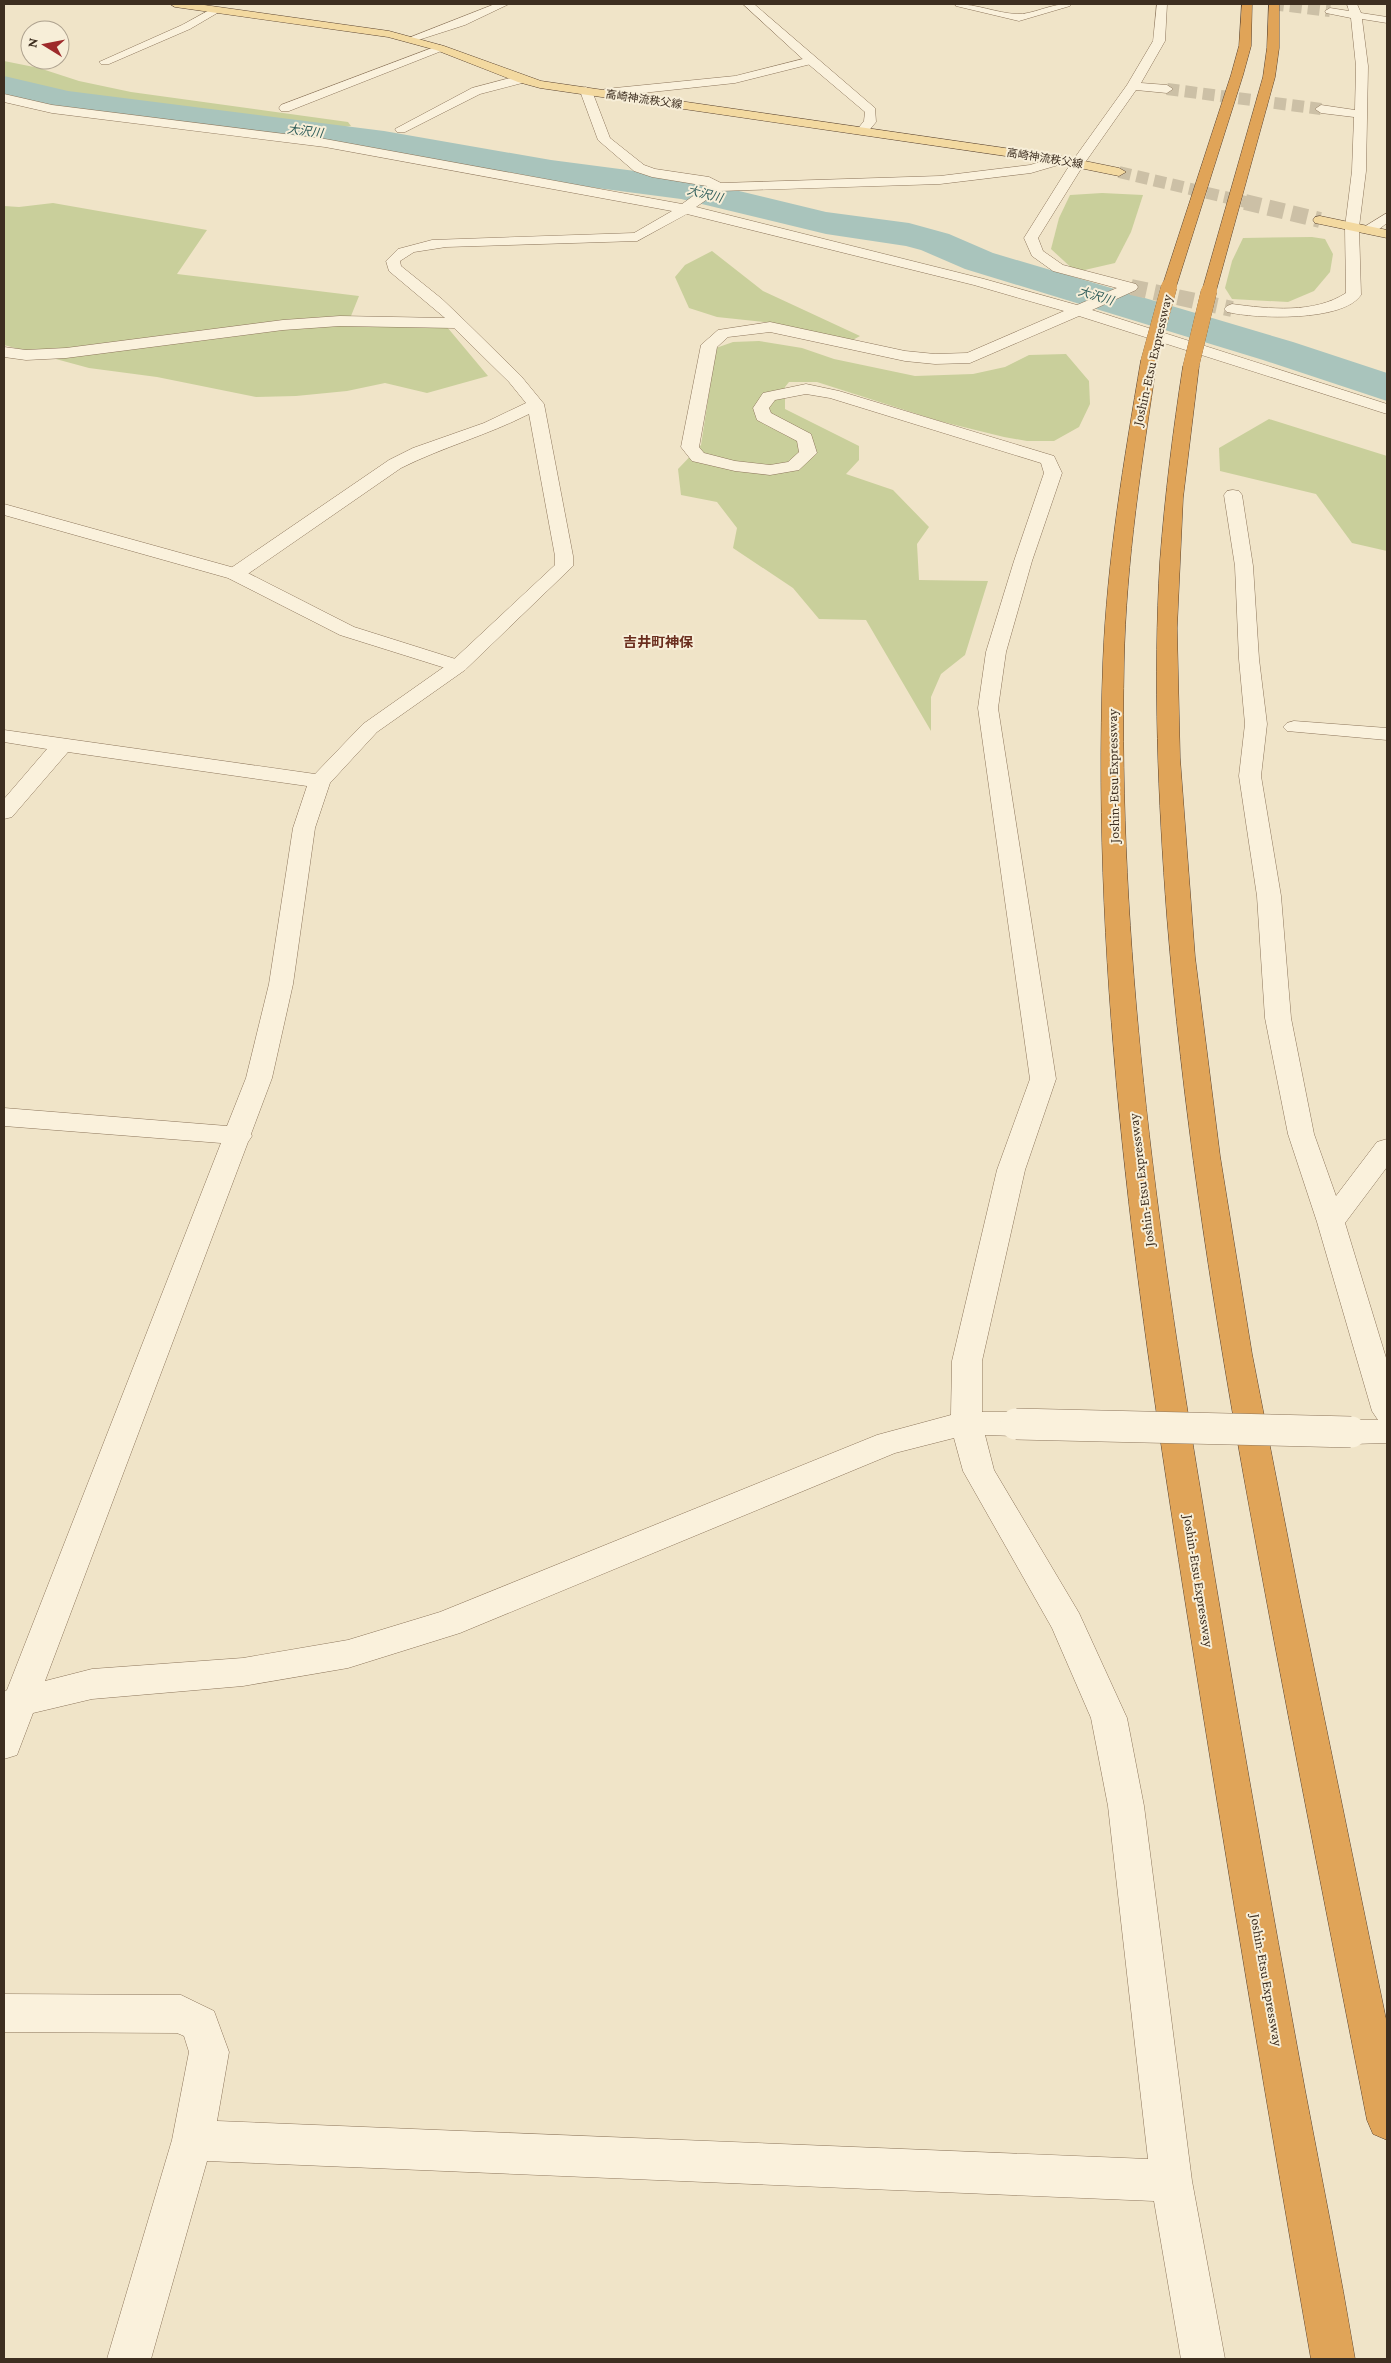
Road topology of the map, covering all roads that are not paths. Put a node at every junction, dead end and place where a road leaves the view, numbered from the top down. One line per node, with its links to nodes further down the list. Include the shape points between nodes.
1 (175, 4): 9 (main road, 高崎神流秩父線)
2 (504, 4): 13 (street)
3 (748, 4): 15 (street)
4 (960, 4): 5 (street, via 1019,18)
5 (1066, 4)
6 (1162, 4): 18 (street, via 1159,42)
7 (1247, 4): 70 (highway, Joshin-Etsu Expressway, bridge, via 1245,46 1238,75 1169,287 1149,360 1121,538 1111,719 1118,946 1152,1270 1185,1493)
8 (1274, 4): 65 (highway, bridge, via 1273,48 1268,77 1191,366 1175,473 1166,645 1166,725 1182,952 1196,1085 1222,1270 1308,1735)
9 (208, 7): 13 (main road, 高崎神流秩父線); 16 (street, via 186,26)
10 (1354, 9): 11 (street); 12 (street); 25 (street, via 1362,66)
11 (1330, 11)
12 (1387, 20)
13 (412, 39): 14 (main road, 高崎神流秩父線)
14 (440, 48): 17 (main road, 高崎神流秩父線); 23 (street)
15 (811, 61): 21 (street, via 788,69 739,78); 27 (street, via 871,111 870,122)
16 (106, 62)
17 (522, 79): 20 (main road, 高崎神流秩父線); 26 (street, via 476,91)
18 (1133, 86): 19 (street); 28 (street)
19 (1166, 89)
20 (586, 91): 21 (main road, 高崎神流秩父線); 30 (street, via 604,140 639,168 652,173 709,181)
21 (605, 93): 27 (main road, 高崎神流秩父線)
22 (4, 98): 31 (street, via 52,109 325,143)
23 (285, 108)
24 (1321, 109): 25 (street)
25 (1359, 114): 34 (street, via 1359,172)
26 (401, 130)
27 (862, 131): 28 (main road, 高崎神流秩父線)
28 (1069, 162): 29 (main road, 高崎神流秩父線); 30 (street, via 940,180); 38 (street, via 1032,238 1037,253 1058,268 1131,287)
29 (1119, 172)
30 (718, 186): 31 (street)
31 (684, 209): 38 (street, via 979,282); 39 (street, via 637,237 446,243 415,247 396,256 392,261 394,268)
32 (1387, 217): 35 (street)
33 (1320, 220): 34 (main road)
34 (1352, 227): 35 (main road); 37 (street, via 1354,295 1347,301 1298,311)
35 (1369, 230): 36 (main road)
36 (1387, 234)
37 (1232, 309)
38 (1077, 310): 42 (street); 60 (street, via 970,358 905,356 770,327 723,333 709,345 690,447 698,457 735,466 770,470 793,466 808,453 805,438 762,416 761,408 769,396 806,390 833,394 1048,460 1053,473 996,652 988,708 1043,1080 1011,1170 967,1361)
39 (459, 323): 40 (street, via 340,321 283,325 66,353 26,355); 41 (street)
40 (4, 352)
41 (536, 404): 47 (street, via 395,464); 48 (street, via 564,566)
42 (1387, 408)
43 (1233, 495): 58 (street, via 1244,566 1256,724 1250,776 1269,896 1278,1018 1301,1134)
44 (4, 509): 45 (street)
45 (26, 515): 46 (street); 47 (street)
46 (4, 528)
47 (235, 574): 48 (street, via 347,631)
48 (458, 666): 53 (street, via 370,728)
49 (1294, 727): 50 (street)
50 (1387, 734)
51 (4, 736): 52 (street)
52 (62, 744): 53 (street); 54 (street)
53 (320, 781): 56 (street, via 304,828 279,994 259,1078)
54 (4, 812)
55 (4, 1117): 56 (street)
56 (238, 1136): 62 (street)
57 (1387, 1148): 58 (street)
58 (1331, 1222): 59 (street)
59 (1387, 1411)
60 (966, 1424): 61 (street, bridge); 62 (street, via 888,1443 448,1623 348,1654 244,1672 92,1684); 67 (street, via 979,1471 1067,1623 1109,1718 1126,1806)
61 (1387, 1431)
62 (12, 1704): 63 (street)
63 (4, 1744)
64 (4, 2013): 66 (street, via 181,2014 200,2024 209,2052)
65 (1387, 2120)
66 (193, 2140): 67 (street); 68 (street)
67 (1171, 2182): 69 (street)
68 (129, 2359)
69 (1203, 2359)
70 (1333, 2359)

